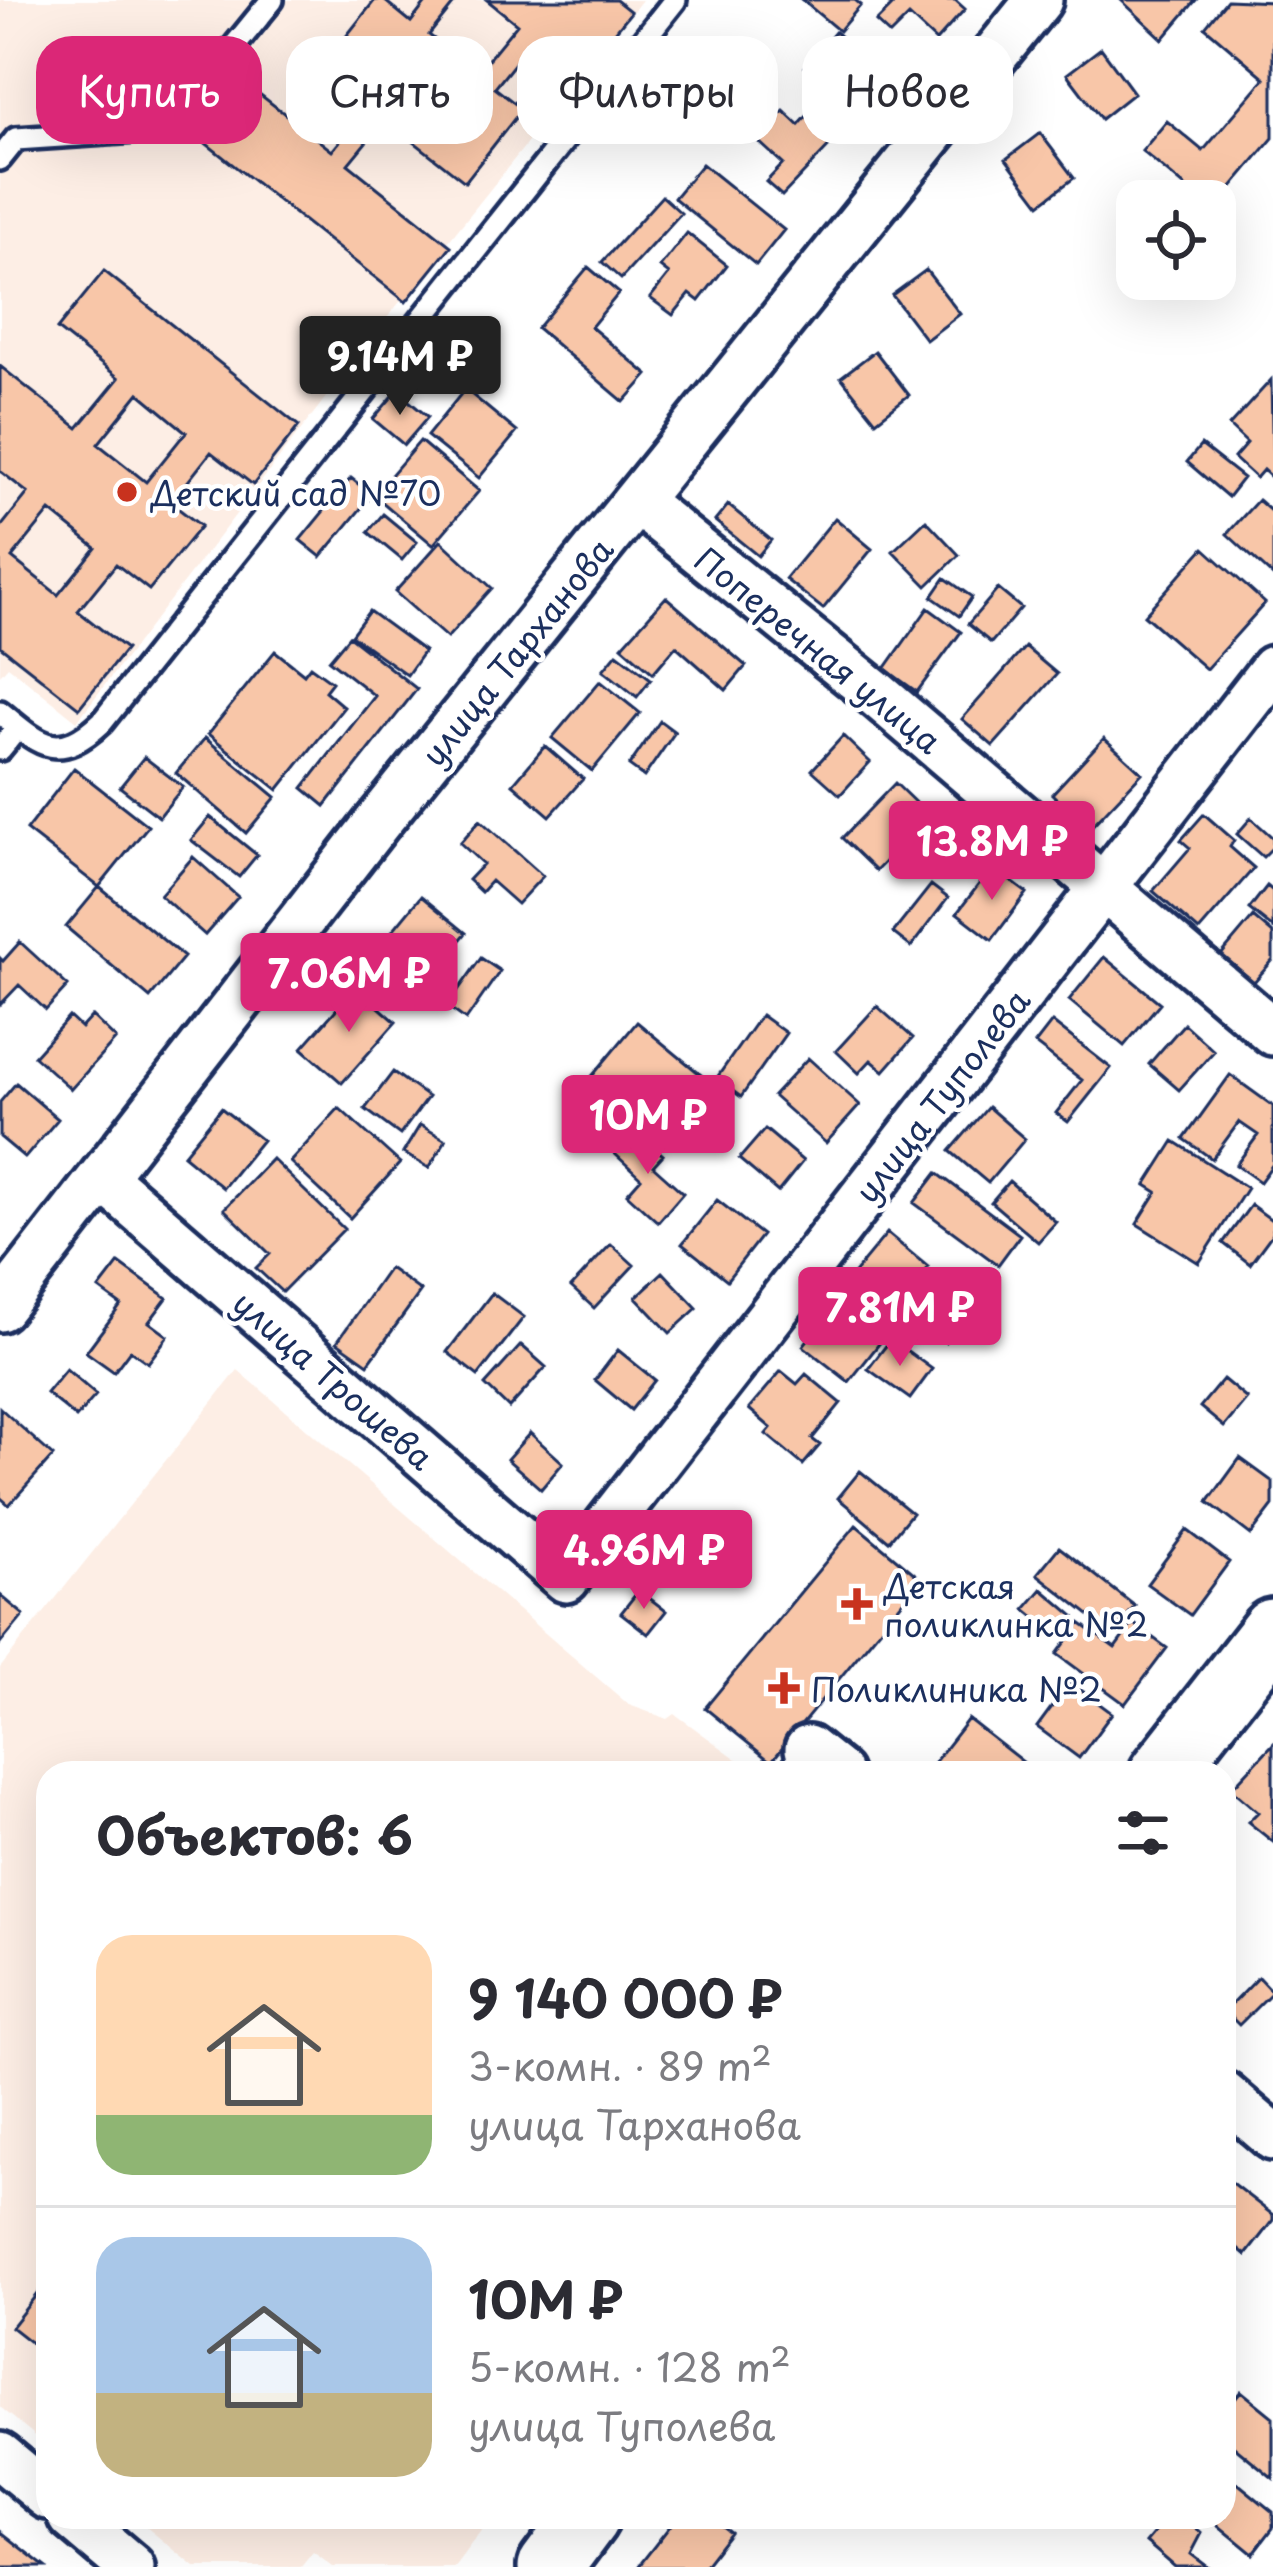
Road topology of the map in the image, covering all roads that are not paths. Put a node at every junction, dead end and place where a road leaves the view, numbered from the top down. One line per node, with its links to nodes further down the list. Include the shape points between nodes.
1 (272, 0): 4 (lane, via 167,129 16,139)
2 (675, 0): 7 (lane, via 102,722 64,748 43,746)
3 (1039, 0): 5 (street, улица Тарханова)
4 (0, 159)
5 (637, 501): 9 (street, Поперечная улица); 11 (street, улица Тарханова)
6 (1273, 669): 9 (street, улица Туполева)
7 (9, 719): 8 (lane)
8 (0, 749)
9 (1102, 888): 10 (street, Поперечная улица); 13 (street, улица Туполева)
10 (1273, 1032)
11 (103, 1178): 12 (street, улица Тарханова); 13 (street, улица Трошева)
12 (0, 1308)
13 (566, 1579)
14 (1273, 1631): 15 (street)
15 (1171, 1761)
16 (1236, 2105): 17 (street)
17 (1273, 2137)
18 (0, 2456): 19 (street)
19 (36, 2487)
20 (86, 2529): 22 (street)
21 (578, 2529): 23 (street)
22 (131, 2567)
23 (550, 2567)

